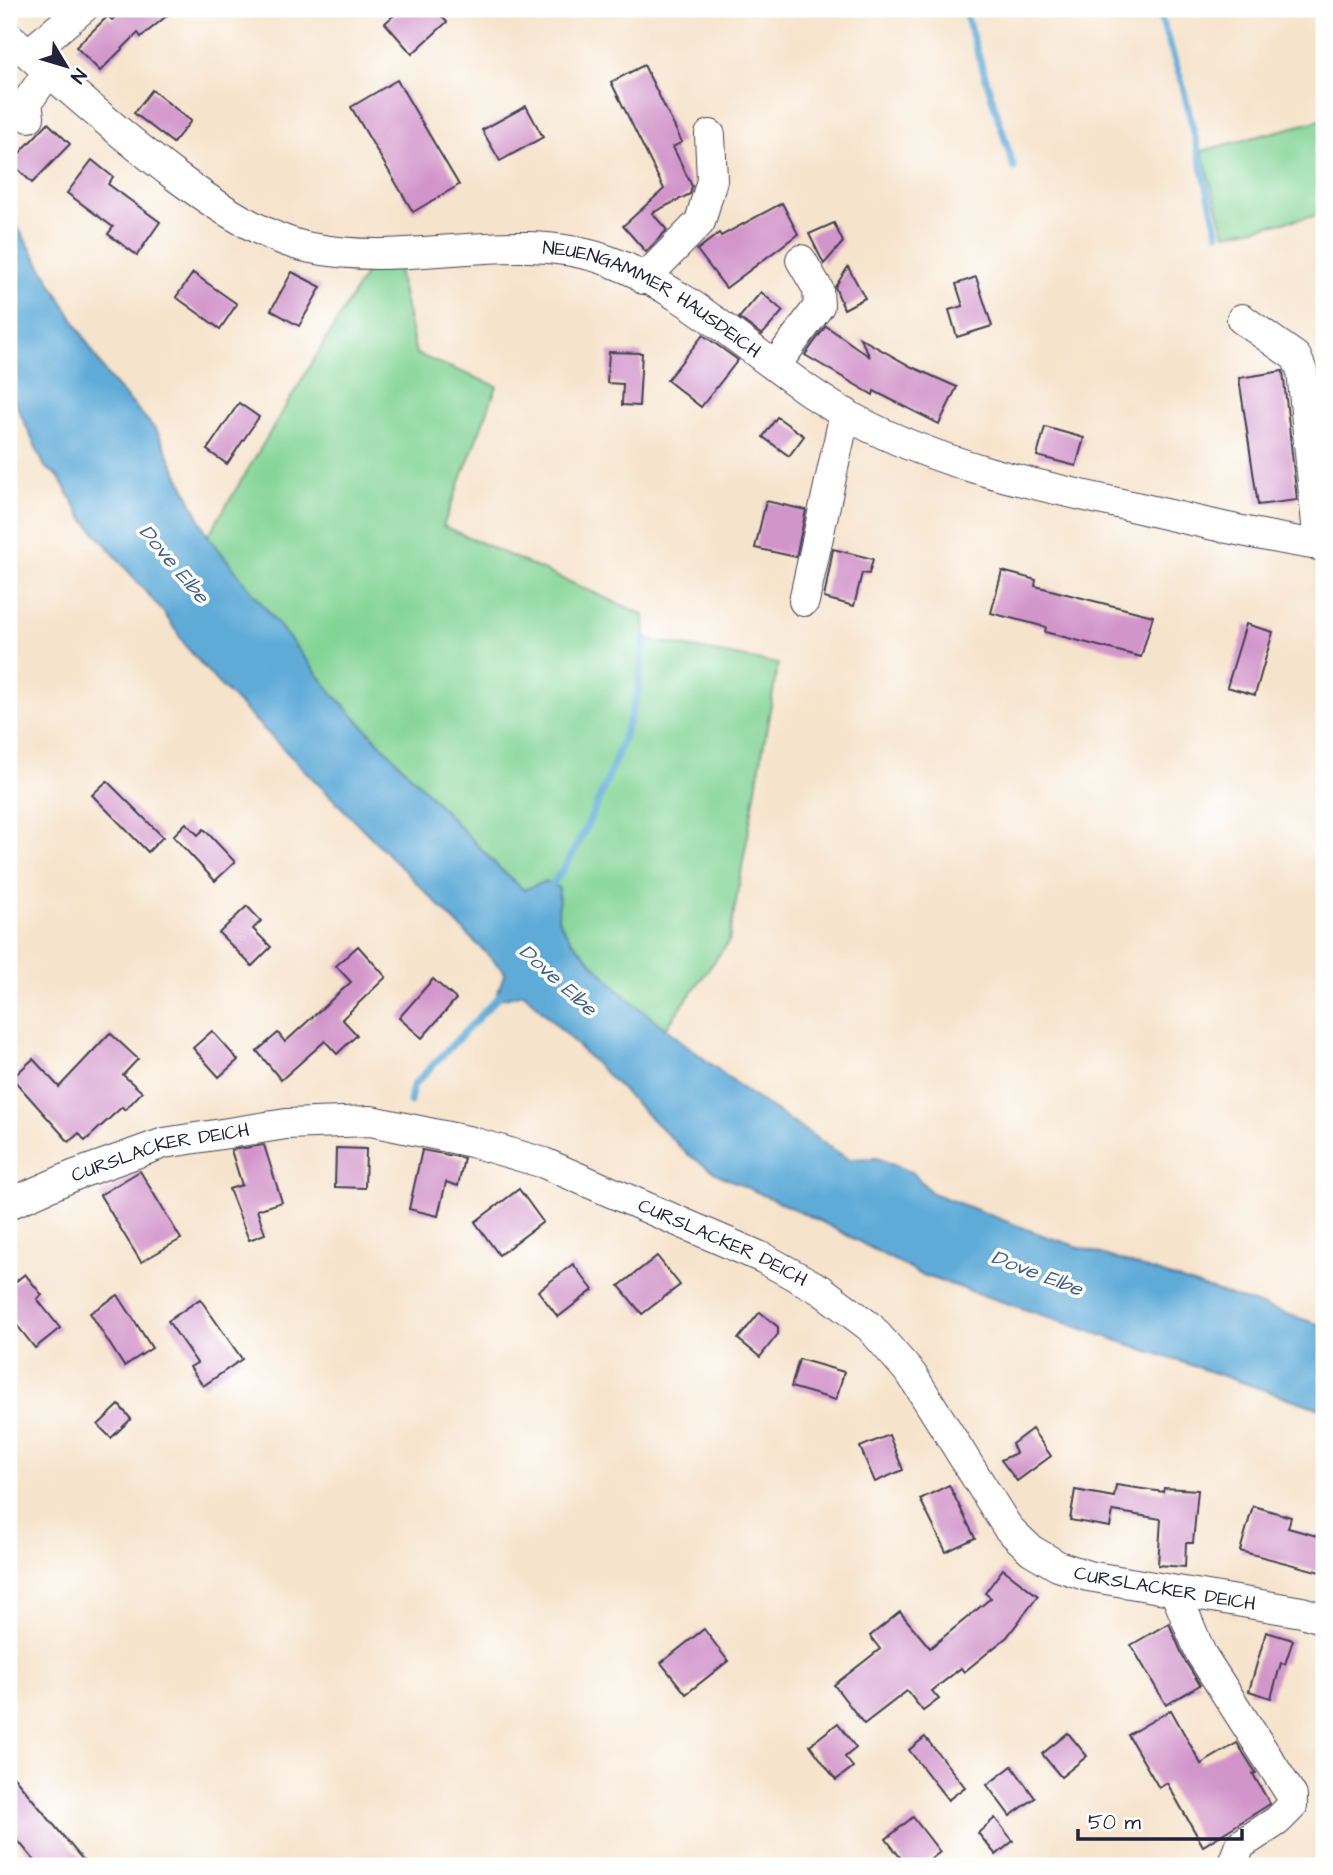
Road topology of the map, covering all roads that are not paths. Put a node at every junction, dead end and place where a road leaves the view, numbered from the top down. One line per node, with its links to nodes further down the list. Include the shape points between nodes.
1 (82, 9): 2 (street)
2 (29, 54): 3 (street); 6 (street, NEUENGAMMER HAUSDEICH, via 202,194 259,229 309,248 374,254 550,248 608,261)
3 (29, 117)
4 (710, 135): 6 (street, via 712,180 700,222)
5 (801, 260): 8 (street, via 818,289 819,306)
6 (644, 279): 8 (street, NEUENGAMMER HAUSDEICH)
7 (1242, 319): 10 (street, via 1296,357 1302,371)
8 (775, 366): 9 (street, NEUENGAMMER HAUSDEICH)
9 (845, 413): 10 (street, NEUENGAMMER HAUSDEICH, via 930,454 1060,491); 11 (street)
10 (1322, 546)
11 (804, 601)
12 (9, 1204): 13 (street, CURSLACKER DEICH, via 164,1143 286,1124 371,1121 544,1163 763,1258 821,1290 870,1328 912,1375 992,1506 1031,1550 1088,1576)
13 (1175, 1591): 14 (street, CURSLACKER DEICH); 15 (street, via 1201,1654 1292,1796 1292,1806 1277,1821 1240,1845)
14 (1324, 1619)
15 (1233, 1866)

